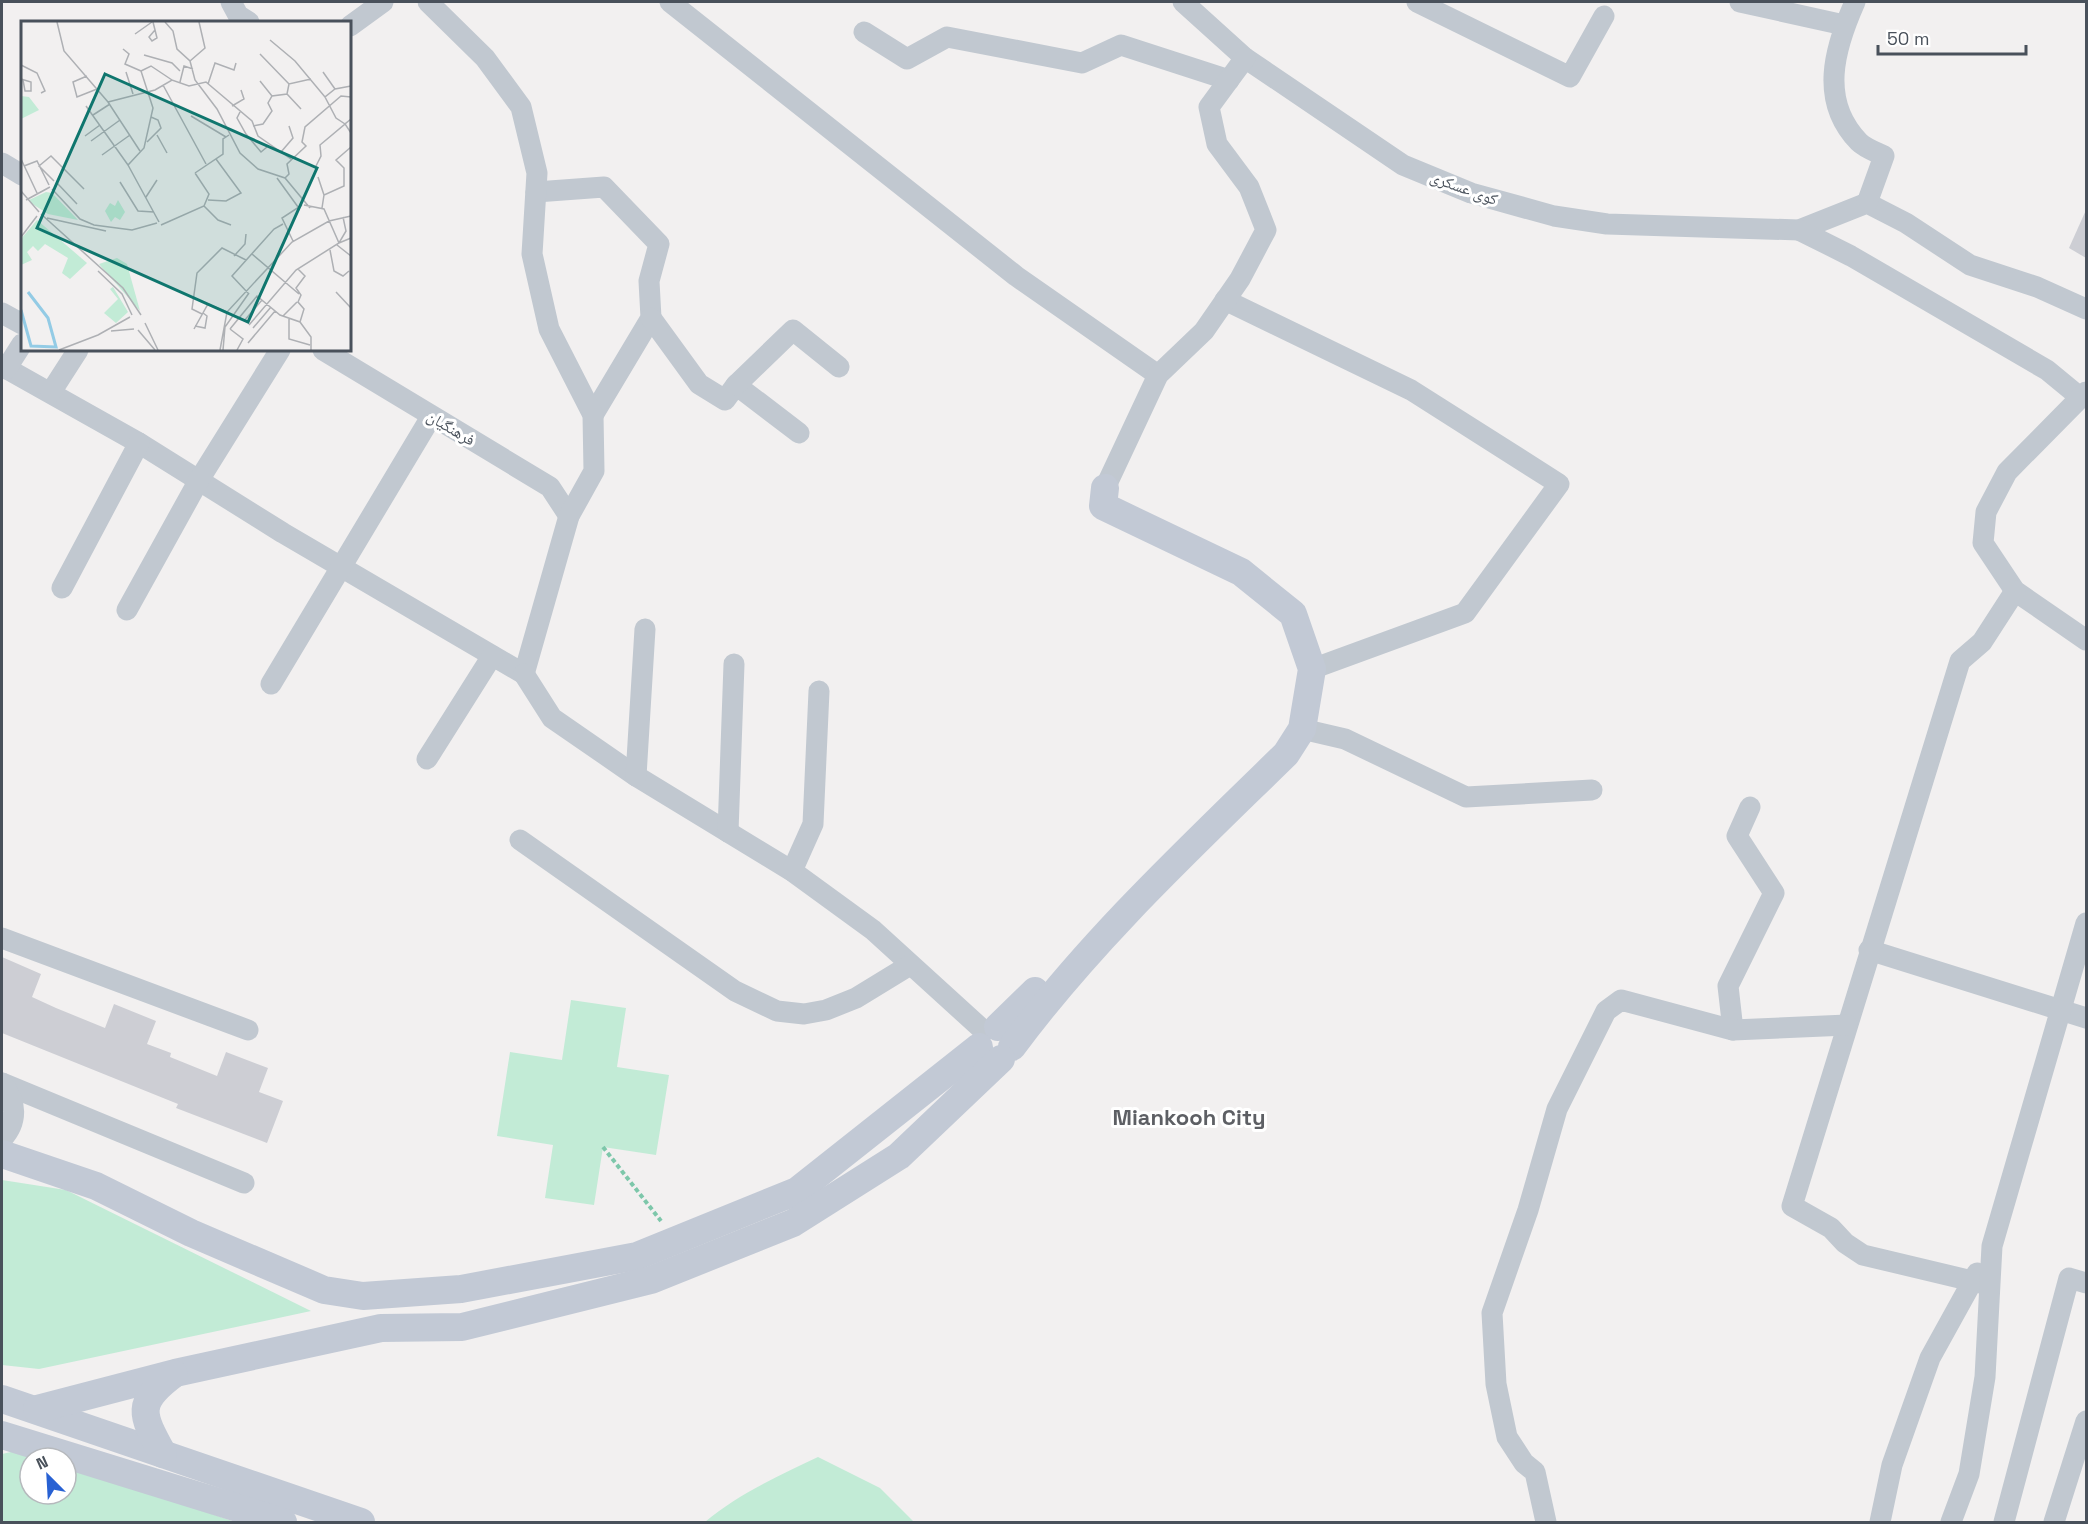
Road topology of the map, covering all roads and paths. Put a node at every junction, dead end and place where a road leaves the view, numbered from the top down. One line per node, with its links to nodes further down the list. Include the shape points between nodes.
1 (231, 2): 10 (street, via 238,15)
2 (383, 2): 11 (street)
3 (428, 2): 18 (street, via 485,57 521,107 537,173)
4 (670, 2): 32 (street, via 1016,276)
5 (1183, 2): 14 (street, کوی عسکری)
6 (1417, 2): 9 (street, via 1570,77)
7 (1741, 2): 12 (street)
8 (1855, 2): 12 (street)
9 (1604, 16)
10 (247, 21)
11 (351, 25)
12 (1845, 25): 19 (street, via 1833,75 1837,113 1860,143 1884,156)
13 (864, 32): 15 (street, via 907,58 947,37 1082,63 1121,45)
14 (1245, 58): 15 (street); 20 (street, کوی عسکری, via 1403,165 1471,193 1554,216 1608,224)
15 (1229, 80): 21 (street, via 1209,107 1217,144 1249,187 1266,230)
16 (2, 163): 17 (street)
17 (21, 174)
18 (536, 192): 24 (street, via 604,187 659,244 649,281); 36 (street, via 532,254 549,329)
19 (1867, 203): 20 (street); 22 (street, via 1970,265 2037,287)
20 (1799, 230): 35 (street, via 1851,256)
21 (1226, 300): 32 (street, via 1204,331); 51 (street, via 1411,390 1560,484 1464,614)
22 (2086, 309)
23 (2, 313): 25 (street)
24 (651, 318): 33 (street, via 699,384 724,400); 36 (street)
25 (21, 323)
26 (21, 345): 31 (street)
27 (77, 351): 34 (street)
28 (279, 351): 40 (street)
29 (325, 351): 37 (street, فرهنگیان)
30 (838, 367): 33 (street, via 793,330)
31 (4, 368): 34 (street)
32 (1158, 375): 41 (street)
33 (736, 386): 38 (street)
34 (51, 392): 39 (street)
35 (2084, 395): 45 (street, via 2007,472 1986,512 1983,543)
36 (593, 415): 42 (street, via 594,471)
37 (431, 417): 42 (street, فرهنگیان, via 550,487); 43 (street)
38 (800, 433)
39 (140, 443): 40 (street); 44 (street)
40 (199, 480): 43 (street); 46 (street)
41 (1105, 488): 51 (main road, via 1102,506 1241,572 1293,614)
42 (569, 516): 52 (street)
43 (342, 568): 49 (street); 53 (street)
44 (62, 588)
45 (2015, 591): 48 (street); 65 (street, via 1982,642 1960,661)
46 (126, 610)
47 (645, 629): 57 (street)
48 (2086, 640)
49 (492, 656): 52 (street); 56 (street)
50 (734, 664): 60 (street)
51 (1312, 669): 55 (main road)
52 (524, 674): 57 (street, via 552,718)
53 (271, 684)
54 (819, 691): 62 (street, via 813,824)
55 (1302, 729): 58 (street, via 1345,739 1466,797); 72 (main road, via 1286,754 1151,887 1047,1002)
56 (428, 759)
57 (636, 776): 60 (street)
58 (1592, 790)
59 (1750, 807): 71 (street, via 1737,836 1774,892 1728,986)
60 (728, 832): 62 (street)
61 (520, 840): 66 (street, via 735,991 777,1011 804,1014 826,1010 856,998)
62 (792, 872): 66 (street, via 873,930)
63 (2086, 923): 67 (street)
64 (2, 938): 70 (street)
65 (1869, 950): 67 (street); 69 (street)
66 (910, 965): 72 (street)
67 (2061, 1010): 68 (street); 80 (street)
68 (2086, 1018)
69 (1847, 1025): 71 (street); 80 (street, via 1792,1206 1831,1228 1863,1255)
70 (248, 1030)
71 (1733, 1030): 89 (street, via 1621,1000 1606,1011 1557,1109 1528,1210 1492,1313 1496,1384 1507,1437 1535,1472)
72 (995, 1042): 78 (main road, via 797,1191); 81 (main road, via 899,1156 803,1217 651,1280 462,1327 381,1328)
73 (2, 1083): 74 (street, via 14,1109 10,1128); 77 (street)
74 (2, 1139)
75 (603, 1147): 78 (path)
76 (2, 1154): 78 (main road, via 96,1186 191,1233 324,1290 363,1296 461,1289 637,1256)
77 (244, 1182)
78 (676, 1240)
79 (2086, 1283): 92 (street, via 2069,1278)
80 (1980, 1284): 90 (street, via 1930,1358 1892,1465); 91 (street, via 1985,1377 1969,1474)
81 (174, 1373): 83 (main road); 86 (main road, via 146,1402 146,1423)
82 (2, 1399): 83 (main road)
83 (37, 1409): 86 (main road)
84 (2086, 1421): 93 (street)
85 (2, 1435): 87 (main road)
86 (163, 1454): 88 (main road)
87 (283, 1522)
88 (361, 1522)
89 (1546, 1522)
90 (1880, 1522)
91 (1951, 1522)
92 (2004, 1522)
93 (2054, 1522)

